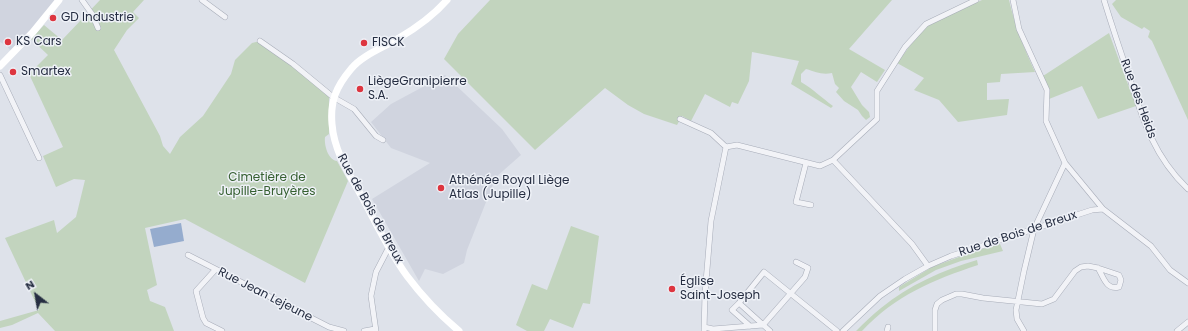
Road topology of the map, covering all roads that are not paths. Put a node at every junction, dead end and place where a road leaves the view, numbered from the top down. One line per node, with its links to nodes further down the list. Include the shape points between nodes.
1 (59, 0): 11 (street)
2 (82, 0): 9 (street)
3 (202, 0): 8 (street)
4 (446, 0): 13 (street, Rue de Bois de Breux, via 400,38 352,67)
5 (976, 0): 18 (street, via 926,24 919,30 877,91 877,119)
6 (1013, 0): 20 (street, via 1020,29 1047,90 1046,121)
7 (1104, 0): 21 (street, Rue des Heids, via 1145,126 1176,178)
8 (225, 17)
9 (98, 28)
10 (260, 42): 13 (street, via 293,64)
11 (0, 66)
12 (0, 75): 17 (street)
13 (333, 97): 15 (street, via 354,109 376,136); 25 (street, Rue de Bois de Breux, via 332,125 336,146)
14 (680, 119): 16 (street, via 711,133)
15 (383, 140)
16 (726, 147): 19 (street, via 737,145); 39 (street, via 711,221)
17 (39, 158)
18 (833, 160): 19 (street, via 820,166); 28 (street, via 912,244)
19 (806, 163): 22 (street, via 796,202)
20 (1064, 163): 23 (street); 24 (street)
21 (1188, 189)
22 (811, 205)
23 (1103, 209): 24 (street, Rue de Bois de Breux, via 1092,210); 31 (street, via 1151,246 1170,270)
24 (1034, 230): 28 (street, Rue de Bois de Breux, via 951,256); 33 (street)
25 (389, 247): 40 (street, via 376,272 371,296); 44 (street, Rue de Bois de Breux, via 407,276)
26 (188, 255): 30 (street, Rue Jean Lejeune)
27 (796, 262): 32 (street, via 808,268 805,278)
28 (928, 266): 49 (street, Rue de Bois de Breux, via 880,296)
29 (1098, 268): 29 (street, via 1119,275 1119,287 1108,286); 33 (street, via 1088,266 1075,271 1054,299 1042,304)
30 (215, 270): 41 (street, via 196,291 206,323); 42 (street, Rue Jean Lejeune, via 329,327)
31 (1188, 282)
32 (790, 294): 34 (street, via 764,272); 36 (street); 48 (street)
33 (1019, 302): 50 (street, via 962,294 948,297 937,304); 51 (street, via 1016,310 1017,319)
34 (739, 303): 36 (street); 38 (street, via 732,310)
35 (1188, 322): 52 (street)
36 (763, 325): 38 (street); 47 (street)
37 (741, 326): 38 (street); 39 (street); 46 (street)
38 (750, 326)
39 (704, 329): 45 (street)
40 (376, 330): 43 (street)
41 (222, 331)
42 (344, 331)
43 (364, 331)
44 (459, 331)
45 (698, 331)
46 (746, 331)
47 (770, 331)
48 (837, 331)
49 (843, 331)
50 (935, 331)
51 (1024, 331)
52 (1177, 331)

